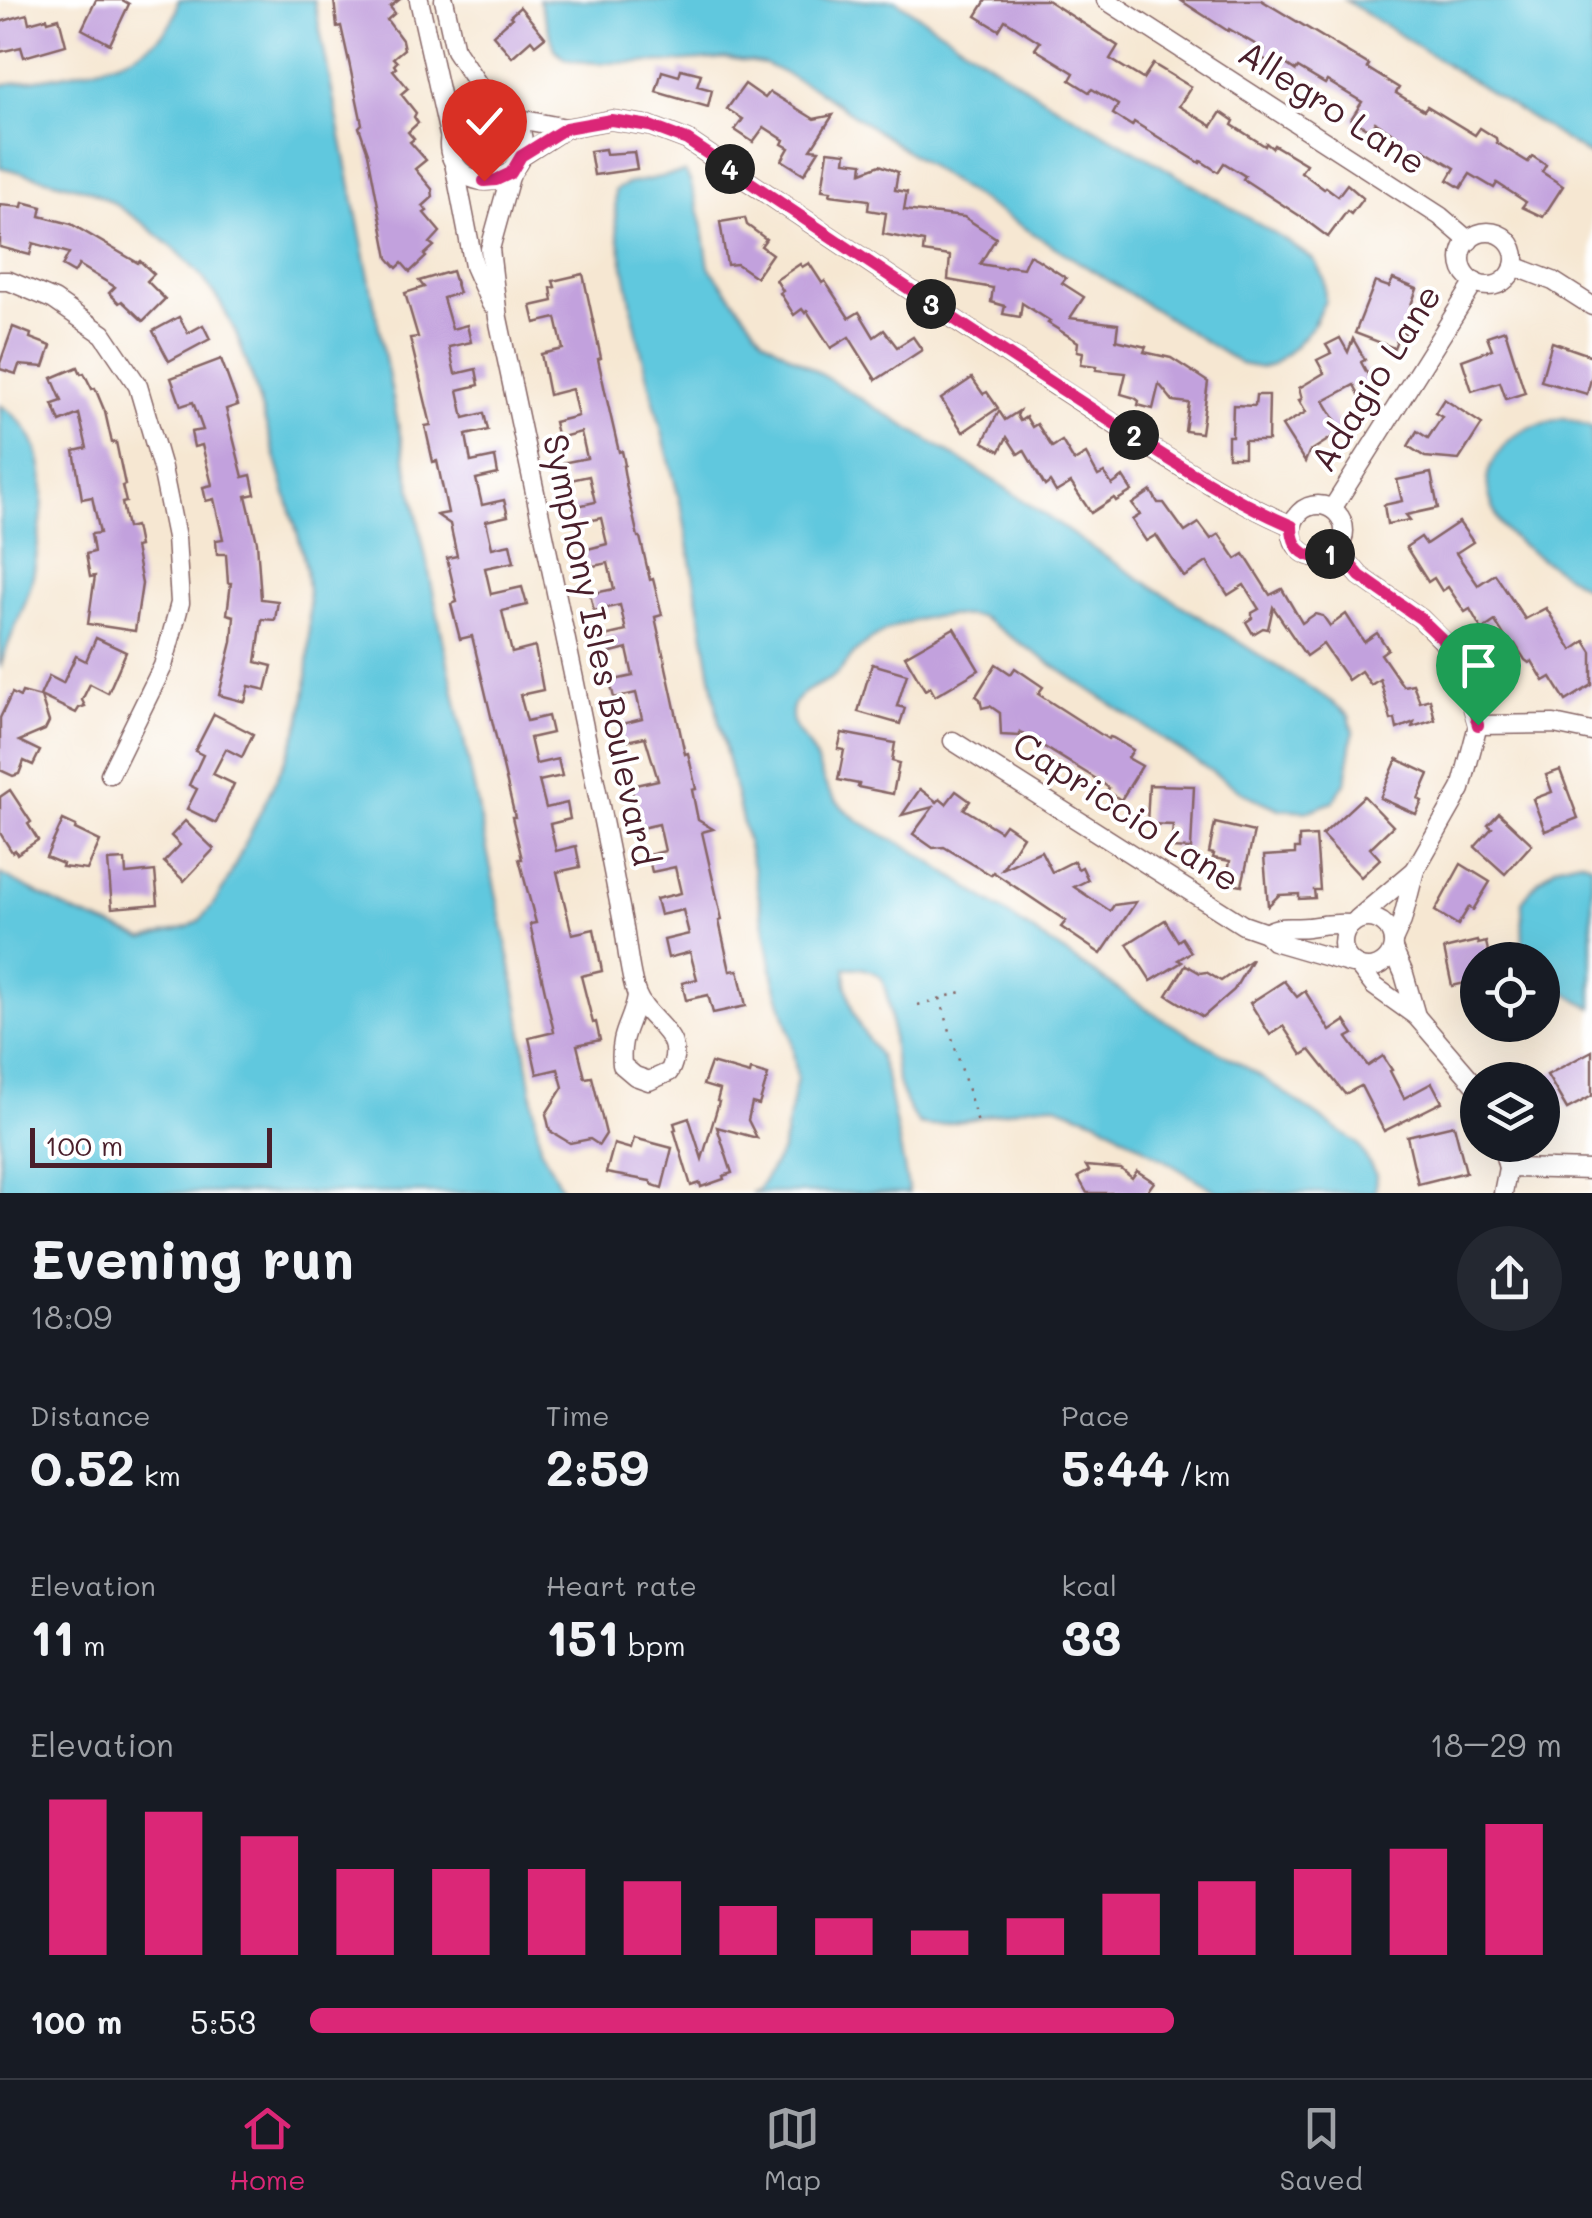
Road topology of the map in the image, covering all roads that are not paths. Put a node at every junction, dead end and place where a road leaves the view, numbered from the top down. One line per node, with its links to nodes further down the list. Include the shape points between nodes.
1 (419, 0): 7 (street, Symphony Isles Boulevard)
2 (444, 0): 4 (street, via 455,50)
3 (1106, 0): 10 (street, Allegro Lane)
4 (493, 107): 5 (street); 7 (street, via 470,110)
5 (514, 118): 6 (street); 9 (street, Symphony Isles Boulevard, via 523,136)
6 (566, 128): 9 (street); 17 (street, via 611,120 687,140 1116,425 1254,510)
7 (450, 138): 8 (street, Symphony Isles Boulevard)
8 (454, 163): 9 (street, via 484,181); 15 (street, Symphony Isles Boulevard, via 474,266)
9 (516, 165): 15 (street, Symphony Isles Boulevard, via 490,249)
10 (1469, 241): 11 (street, via 1487,232 1502,236); 13 (street, via 1463,267)
11 (1514, 266): 13 (street, via 1496,286); 14 (street)
12 (0, 281): 22 (street, via 54,300 102,334 138,386 162,468 180,603 163,666)
13 (1475, 282): 16 (street, Adagio Lane)
14 (1592, 306)
15 (498, 318): 28 (street, Symphony Isles Boulevard)
16 (1332, 508): 17 (street, via 1306,508); 18 (street, via 1344,533)
17 (1292, 526): 18 (street, via 1304,553 1322,557)
18 (1337, 549): 19 (street, via 1360,576 1443,640 1465,680)
19 (1478, 725): 20 (street, via 1554,724); 23 (street, via 1461,790)
20 (1592, 732)
21 (953, 741): 25 (street, Capriccio Lane, via 1243,925)
22 (110, 774)
23 (1414, 870): 24 (street); 26 (street)
24 (1353, 922): 25 (street, Capriccio Lane, via 1276,926); 26 (street, via 1380,920); 27 (street, via 1342,942)
25 (1266, 933): 27 (street, Capriccio Lane, via 1272,941)
26 (1393, 945): 27 (street, via 1376,968); 29 (street)
27 (1356, 966): 29 (street)
28 (637, 996)
29 (1416, 1016): 30 (street)
30 (1460, 1067)
31 (1506, 1162): 32 (street)
32 (1508, 1168): 33 (street); 34 (street)
33 (1592, 1170)
34 (1503, 1193)

